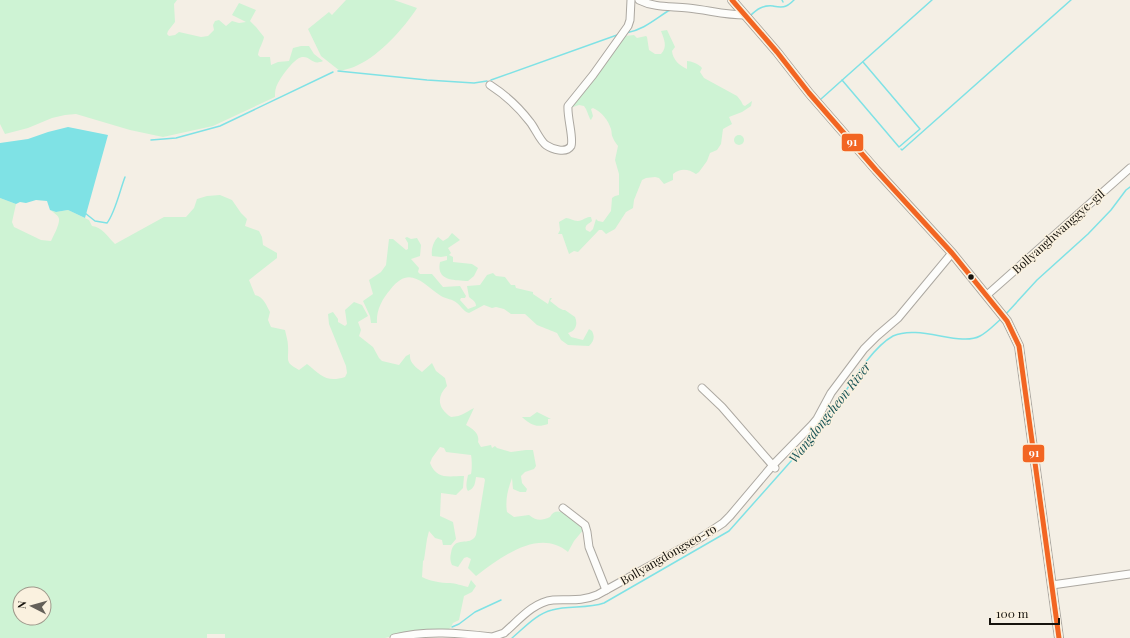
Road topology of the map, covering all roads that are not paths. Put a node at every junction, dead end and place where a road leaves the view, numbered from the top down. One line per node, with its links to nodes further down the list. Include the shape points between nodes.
1 (631, 0): 5 (street, via 628,26 568,106 572,140 567,150 562,151 546,145 516,106)
2 (639, 0): 4 (street, via 649,5)
3 (732, 0): 4 (main road)
4 (745, 15): 7 (main road, via 809,93)
5 (490, 85)
6 (1130, 168): 8 (street, Bollyanghwanggye-gil)
7 (952, 253): 8 (main road); 10 (street, Bollyangdongseo-ro, via 898,318 864,349 831,393 817,419)
8 (987, 295): 13 (main road, via 1003,315 1019,346)
9 (702, 388): 10 (street)
10 (774, 466): 14 (street, Bollyangdongseo-ro, via 722,523 702,537)
11 (563, 508): 14 (street, via 585,525 589,547)
12 (1130, 574): 13 (street)
13 (1052, 585): 16 (main road)
14 (606, 590): 15 (street, Bollyangdongseo-ro, via 581,600 553,600 538,604 504,633 492,638 442,633)
15 (394, 638)
16 (1059, 638)

